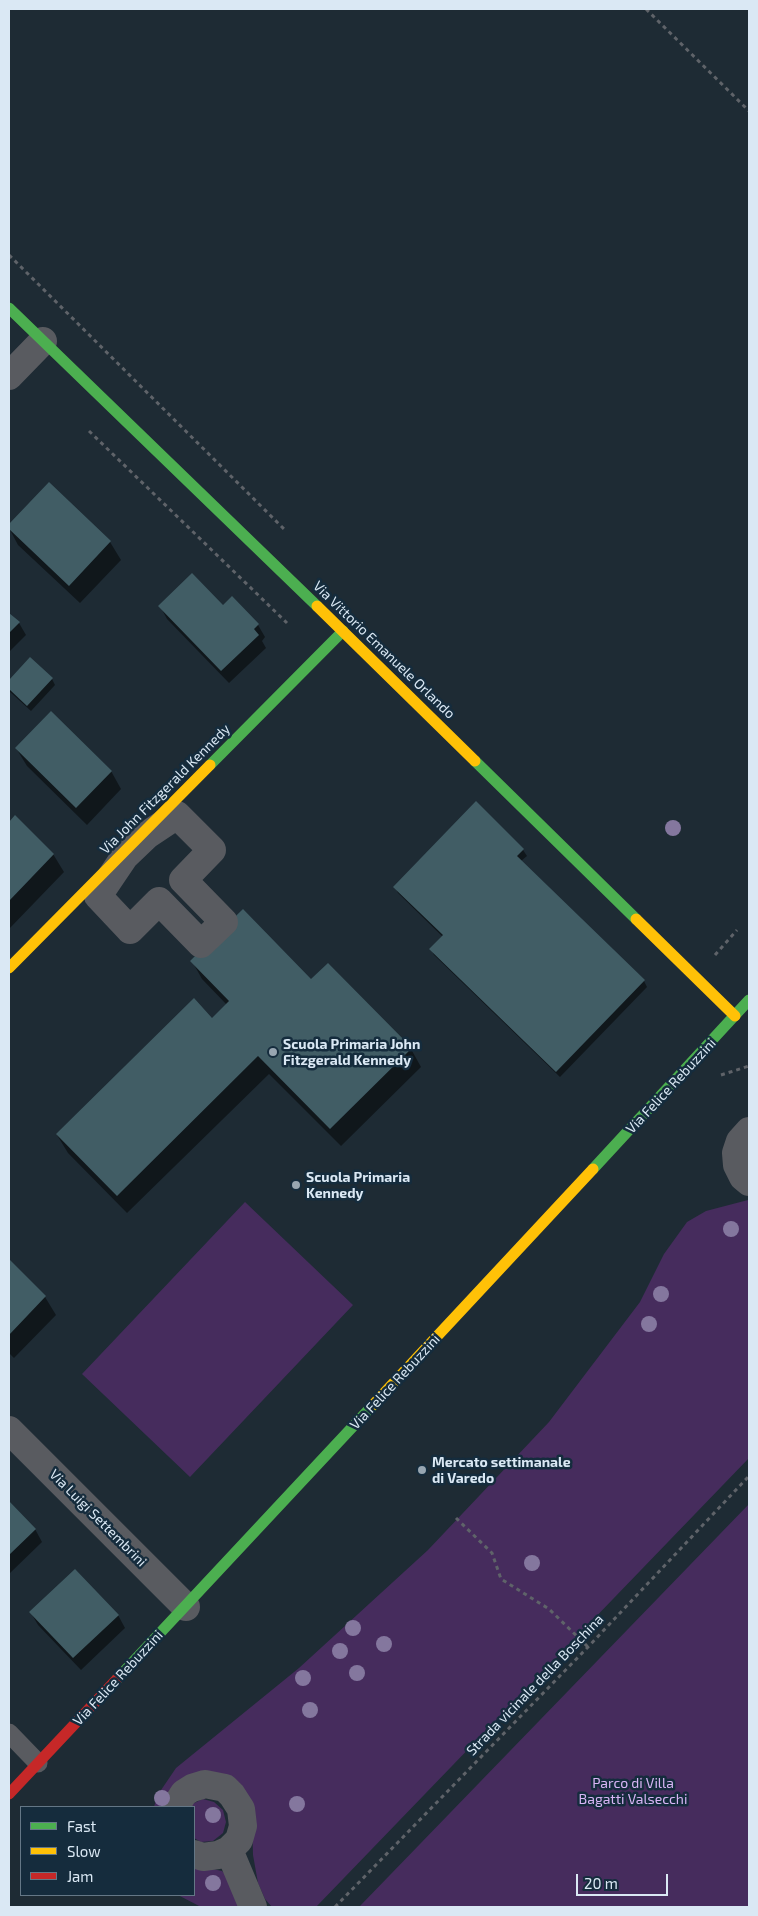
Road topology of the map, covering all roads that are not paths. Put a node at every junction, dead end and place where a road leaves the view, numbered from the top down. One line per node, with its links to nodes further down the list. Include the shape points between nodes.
1 (9, 308): 2 (street, Via Vittorio Emanuele Orlando)
2 (43, 342): 3 (street); 4 (street, Via Vittorio Emanuele Orlando)
3 (9, 376)
4 (343, 631): 6 (street, Via John Fitzgerald Kennedy); 8 (street, Via Vittorio Emanuele Orlando)
5 (224, 922): 5 (street, via 183,880 212,850 177,815 147,835 125,856 98,896 130,930 159,901 201,944)
6 (9, 968)
7 (749, 1000): 8 (street, Via Felice Rebuzzini)
8 (735, 1016): 12 (street, Via Felice Rebuzzini)
9 (749, 1131): 10 (street, via 740,1141 736,1153)
10 (742, 1180)
11 (9, 1430): 12 (street, Via Luigi Settembrini)
12 (186, 1607): 14 (street, Via Felice Rebuzzini)
13 (9, 1733): 14 (lane)
14 (38, 1763): 15 (street, Via Felice Rebuzzini)
15 (9, 1794)
16 (175, 1806): 17 (street, via 192,1788 204,1784 225,1788 241,1809 243,1826 239,1840)
17 (229, 1850): 18 (street, via 203,1857); 19 (street)
18 (195, 1854)
19 (253, 1907)

